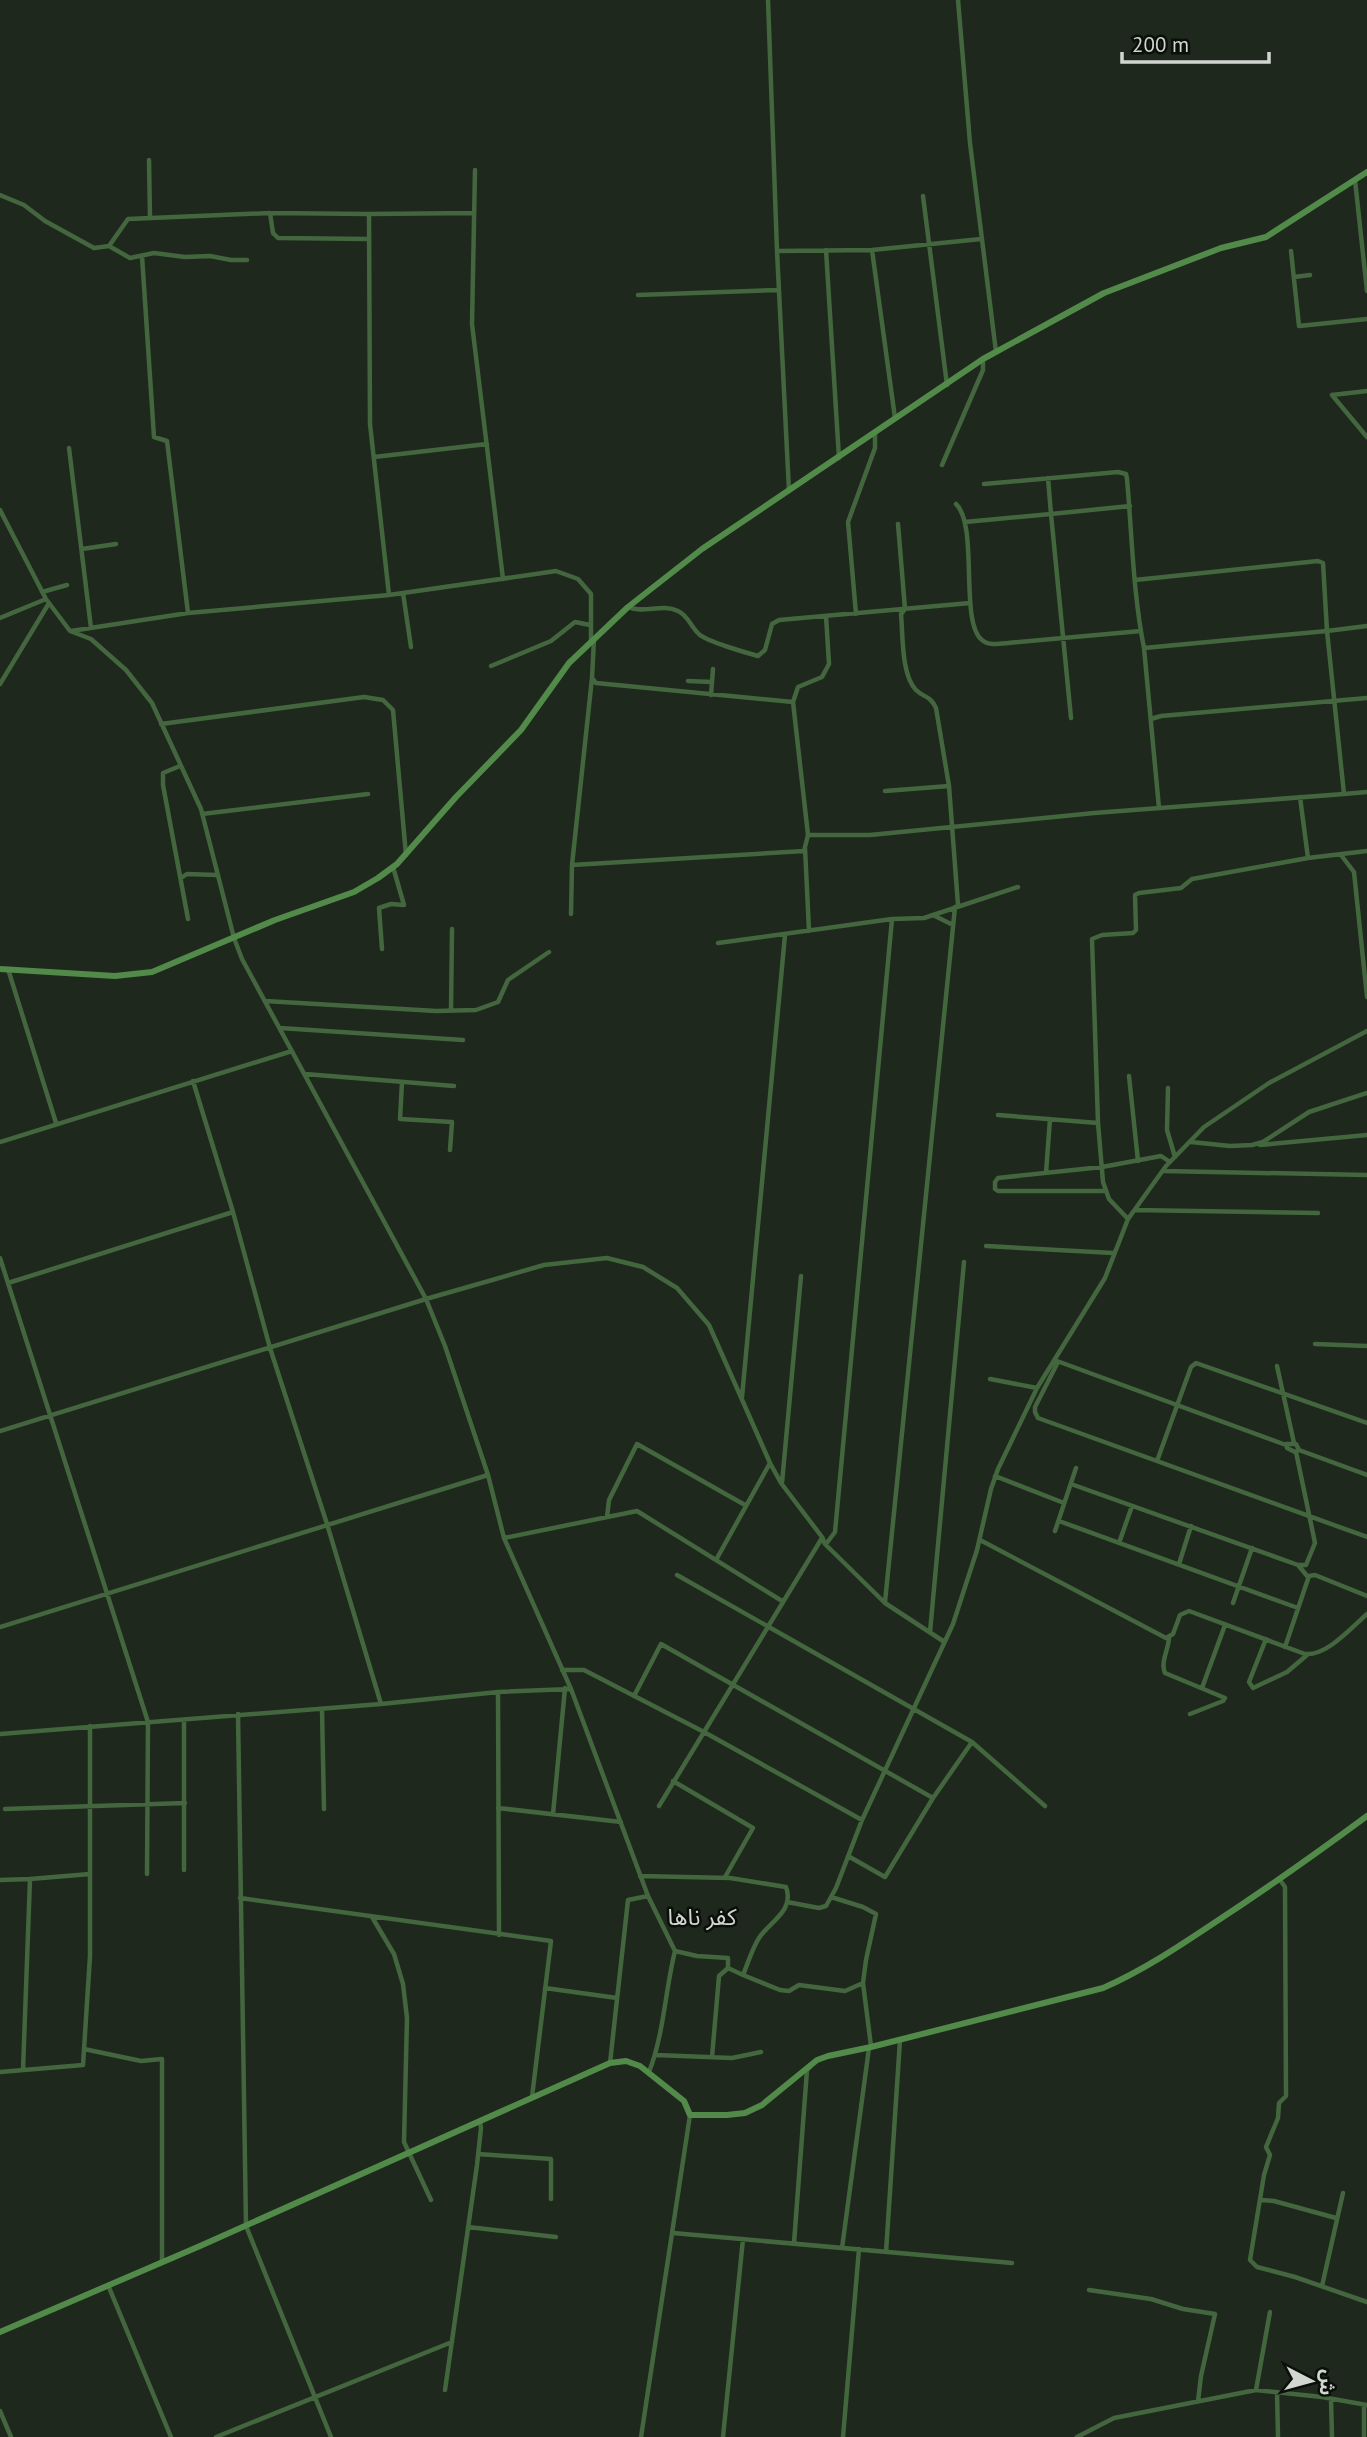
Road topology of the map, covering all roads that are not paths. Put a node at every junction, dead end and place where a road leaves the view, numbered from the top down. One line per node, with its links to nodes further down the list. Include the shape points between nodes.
1 (768, 0): 19 (street)
2 (958, 0): 14 (street)
3 (149, 160): 12 (street)
4 (475, 170): 10 (street)
5 (1367, 172): 6 (street)
6 (1355, 180): 26 (street); 29 (street, via 1266,237 1221,248 1104,293)
7 (0, 195): 16 (street, via 94,248)
8 (923, 196): 15 (street)
9 (270, 213): 11 (street); 12 (street); 13 (street, via 278,238)
10 (474, 213): 11 (street); 36 (street, via 472,324)
11 (369, 214): 13 (street)
12 (150, 218): 16 (street, via 128,219)
13 (369, 239): 38 (street)
14 (981, 239): 15 (street); 29 (street)
15 (930, 244): 18 (street); 31 (street)
16 (109, 246): 21 (street, via 130,258)
17 (826, 250): 18 (street); 19 (street); 39 (street)
18 (872, 250): 33 (street)
19 (777, 251): 25 (street)
20 (1291, 251): 24 (street)
21 (142, 256): 22 (street); 62 (street, via 154,437 167,441)
22 (247, 260)
23 (1310, 275): 24 (street)
24 (1294, 277): 28 (street, via 1299,326)
25 (779, 290): 27 (street); 43 (street)
26 (1367, 292)
27 (638, 295)
28 (1367, 319)
29 (996, 352): 30 (street)
30 (983, 359): 31 (street); 40 (street, via 983,370)
31 (947, 385): 33 (street)
32 (1367, 391): 35 (street, via 1332,395)
33 (895, 418): 34 (street)
34 (875, 432): 39 (street); 63 (street, via 875,448 848,522)
35 (1367, 437)
36 (486, 444): 38 (street); 52 (street)
37 (69, 448): 51 (street)
38 (374, 457): 57 (street)
39 (839, 458): 43 (street)
40 (942, 465)
41 (1048, 478): 42 (street); 45 (street, via 1123,472); 47 (street)
42 (984, 484)
43 (789, 491): 60 (street, via 702,549)
44 (956, 504): 48 (street)
45 (1130, 506): 47 (street); 53 (street)
46 (0, 510): 55 (street)
47 (1051, 514): 48 (street); 73 (street)
48 (965, 522): 59 (street)
49 (898, 524): 61 (street)
50 (116, 544): 51 (street)
51 (82, 550): 68 (street)
52 (503, 579): 56 (street); 66 (street, via 556,571 578,579 591,594)
53 (1135, 580): 70 (street); 71 (street, via 1318,561 1323,563)
54 (67, 585): 55 (street)
55 (42, 592): 58 (street)
56 (403, 593): 57 (street); 74 (street)
57 (389, 595): 62 (street)
58 (47, 601): 65 (street); 69 (street); 81 (street)
59 (970, 603): 61 (street); 73 (street, via 977,635 988,643)
60 (628, 607): 64 (street, via 676,610 701,636 758,656 764,652 776,621); 72 (street)
61 (905, 609): 63 (street); 90 (street, via 901,614 905,666 915,689 936,708)
62 (188, 614): 68 (street)
63 (856, 614): 64 (street)
64 (826, 616): 85 (street, via 829,664 821,677 798,687)
65 (0, 618)
66 (590, 625): 72 (street); 76 (street, via 575,622 551,641)
67 (1367, 626): 71 (street)
68 (91, 628): 69 (street)
69 (70, 631): 88 (street, via 91,639 126,670 152,703)
70 (1141, 631): 73 (street); 75 (street)
71 (1327, 631): 75 (street); 84 (street)
72 (592, 640): 78 (street); 102 (street, via 569,663 521,730)
73 (1063, 640): 86 (street)
74 (411, 647)
75 (1144, 648): 87 (street)
76 (491, 666)
77 (713, 669): 80 (street)
78 (592, 678): 82 (street); 105 (street)
79 (688, 681): 80 (street)
80 (712, 682): 82 (street)
81 (0, 684)
82 (711, 695): 85 (street)
83 (1367, 698): 84 (street)
84 (1334, 701): 87 (street); 94 (street)
85 (793, 702): 99 (street)
86 (1071, 718)
87 (1151, 719): 96 (street)
88 (161, 724): 89 (street); 102 (street, via 364,697 383,700 393,709)
89 (180, 766): 97 (street); 108 (street, via 163,774 163,785)
90 (949, 786): 91 (street); 98 (street)
91 (885, 791)
92 (1367, 792): 94 (street)
93 (368, 794): 97 (street)
94 (1344, 794): 95 (street)
95 (1300, 797): 96 (street); 104 (street)
96 (1158, 808): 98 (street)
97 (202, 814): 107 (street)
98 (954, 825): 99 (street, via 870,835); 110 (street)
99 (808, 835): 100 (street)
100 (805, 848): 105 (street); 119 (street)
101 (1367, 851): 103 (street)
102 (406, 855): 106 (street)
103 (1341, 855): 104 (street); 112 (street, via 1354,872)
104 (1308, 858): 143 (street, via 1192,879 1181,888 1139,893 1135,895 1133,933 1093,939)
105 (572, 865): 113 (street)
106 (394, 867): 121 (street, via 354,892); 123 (street, via 404,905 379,908)
107 (217, 875): 108 (street, via 187,874); 121 (street)
108 (181, 879): 115 (street)
109 (1018, 887): 110 (street)
110 (957, 906): 114 (street); 117 (street)
111 (1367, 909): 112 (street)
112 (1358, 910): 126 (street)
113 (571, 914)
114 (932, 915): 116 (street); 117 (street)
115 (188, 919)
116 (892, 919): 119 (street); 206 (street, via 835,1532)
117 (953, 925): 217 (street)
118 (452, 929): 128 (street)
119 (809, 931): 120 (street)
120 (785, 935): 122 (street); 176 (street)
121 (234, 938): 125 (street, via 136,975); 127 (street)
122 (718, 943)
123 (382, 949)
124 (549, 952): 128 (street, via 508,980 499,1002 476,1010)
125 (4, 969): 142 (street)
126 (1367, 997)
127 (264, 1001): 128 (street); 129 (street)
128 (451, 1010)
129 (279, 1028): 131 (street); 132 (street)
130 (1367, 1031): 146 (street, via 1269,1083 1204,1127)
131 (463, 1040)
132 (292, 1051): 133 (street); 135 (street)
133 (304, 1074): 136 (street); 167 (street)
134 (1129, 1076): 150 (street)
135 (193, 1081): 142 (street); 158 (street)
136 (402, 1082): 137 (street); 148 (street, via 400,1119 452,1122)
137 (454, 1086)
138 (1168, 1088): 149 (street, via 1167,1130)
139 (1367, 1093): 147 (street, via 1309,1112)
140 (998, 1115): 141 (street)
141 (1049, 1119): 143 (street); 154 (street)
142 (56, 1123): 145 (street)
143 (1098, 1124): 152 (street)
144 (1367, 1135): 147 (street)
145 (0, 1142)
146 (1190, 1142): 147 (street); 149 (street)
147 (1252, 1145)
148 (450, 1150)
149 (1175, 1157): 151 (street)
150 (1138, 1161): 151 (street, via 1163,1156); 152 (street)
151 (1170, 1162): 153 (street)
152 (1102, 1167): 154 (street); 156 (street)
153 (1163, 1171): 155 (street); 157 (street)
154 (1046, 1173): 156 (street, via 996,1179 995,1190)
155 (1367, 1175)
156 (1106, 1191): 160 (street)
157 (1134, 1210): 159 (street); 160 (street)
158 (233, 1212): 166 (street); 170 (street)
159 (1318, 1213)
160 (1128, 1219): 162 (street)
161 (986, 1246): 162 (street)
162 (1113, 1253): 171 (street, via 1100,1286)
163 (0, 1258): 166 (street)
164 (964, 1262): 224 (street)
165 (801, 1276): 190 (street)
166 (8, 1283): 178 (street)
167 (426, 1299): 170 (street); 176 (street, via 544,1265 607,1258 643,1267 677,1288 709,1325); 187 (street)
168 (1315, 1344): 169 (street)
169 (1367, 1346)
170 (270, 1348): 178 (street); 198 (street)
171 (1055, 1361): 174 (street); 177 (street); 184 (street, via 1035,1407 1037,1416)
172 (1277, 1366): 175 (street)
173 (990, 1379): 174 (street)
174 (1037, 1388): 189 (street)
175 (1283, 1394): 177 (street, via 1196,1363); 179 (street); 181 (street)
176 (742, 1401): 185 (street)
177 (1177, 1406): 182 (street); 184 (street)
178 (50, 1415): 180 (street); 214 (street)
179 (1367, 1423)
180 (0, 1431)
181 (1294, 1443): 182 (street); 183 (street)
182 (1286, 1446): 183 (street)
183 (1298, 1451): 188 (street); 195 (street)
184 (1157, 1461): 195 (street)
185 (770, 1463): 190 (street); 193 (street)
186 (1076, 1468): 191 (street)
187 (488, 1475): 198 (street); 203 (street)
188 (1367, 1475)
189 (995, 1476): 192 (street); 204 (street)
190 (781, 1483): 201 (street)
191 (1071, 1484): 192 (street); 194 (street)
192 (1064, 1503): 197 (street)
193 (746, 1505): 196 (street, via 637,1444 609,1500); 208 (street)
194 (1132, 1506): 199 (street); 205 (street)
195 (1310, 1516): 202 (street); 210 (street, via 1315,1543 1306,1565)
196 (607, 1517): 203 (street); 208 (street, via 637,1511)
197 (1059, 1521): 200 (street); 205 (street)
198 (327, 1524): 214 (street); 236 (street)
199 (1191, 1527): 207 (street); 209 (street)
200 (1055, 1531)
201 (822, 1537): 206 (street); 216 (street)
202 (1367, 1537)
203 (505, 1538): 230 (street)
204 (980, 1540): 225 (street); 227 (street, via 953,1624)
205 (1119, 1543): 209 (street)
206 (825, 1544): 217 (street)
207 (1252, 1548): 210 (street); 213 (street)
208 (716, 1560): 216 (street)
209 (1179, 1564): 213 (street)
210 (1298, 1565): 212 (street)
211 (677, 1575): 222 (street)
212 (1308, 1577): 215 (street, via 1315,1574); 219 (street)
213 (1238, 1586): 218 (street); 219 (street)
214 (107, 1592): 223 (street); 242 (street)
215 (1367, 1596)
216 (782, 1601): 222 (street)
217 (885, 1603): 224 (street)
218 (1233, 1603)
219 (1298, 1608): 228 (street)
220 (1367, 1614): 229 (street, via 1331,1644)
221 (1225, 1625): 225 (street, via 1187,1611); 226 (street); 232 (street)
222 (767, 1626): 231 (street); 237 (street)
223 (0, 1627)
224 (930, 1632): 227 (street)
225 (1169, 1637): 232 (street, via 1163,1671)
226 (1266, 1639): 228 (street); 229 (street, via 1250,1681 1253,1688 1287,1672)
227 (943, 1641): 237 (street)
228 (1285, 1647): 229 (street)
229 (1307, 1655)
230 (562, 1670): 233 (street); 235 (street, via 584,1670)
231 (733, 1683): 235 (street, via 661,1644); 244 (street); 247 (street)
232 (1202, 1688): 240 (street, via 1225,1699)
233 (568, 1689): 234 (street); 258 (street); 261 (street)
234 (498, 1692): 236 (street); 255 (street)
235 (634, 1696): 244 (street)
236 (381, 1704): 238 (street)
237 (914, 1708): 246 (street); 247 (street)
238 (322, 1709): 239 (street); 257 (street)
239 (238, 1714): 241 (street); 273 (street)
240 (1190, 1714)
241 (184, 1720): 242 (street); 250 (street)
242 (148, 1722): 243 (street); 251 (street)
243 (90, 1726): 245 (street); 252 (street)
244 (704, 1732): 248 (street); 260 (street)
245 (0, 1734)
246 (972, 1742): 249 (street); 254 (street)
247 (885, 1769): 249 (street); 260 (street)
248 (673, 1781): 253 (street); 267 (street, via 753,1828)
249 (933, 1798): 262 (street, via 885,1877)
250 (185, 1803): 251 (street); 263 (street)
251 (147, 1805): 252 (street); 265 (street)
252 (90, 1806): 256 (street); 264 (street)
253 (659, 1806)
254 (1045, 1806)
255 (498, 1808): 258 (street); 276 (street)
256 (5, 1809)
257 (324, 1809)
258 (553, 1814): 261 (street)
259 (1367, 1816): 270 (street)
260 (862, 1821): 262 (street)
261 (621, 1822): 266 (street)
262 (848, 1856): 272 (street)
263 (184, 1870)
264 (90, 1874): 268 (street); 285 (street)
265 (147, 1874)
266 (640, 1876): 267 (street); 271 (street)
267 (725, 1877): 274 (street, via 786,1887)
268 (30, 1879): 269 (street); 291 (street)
269 (0, 1880)
270 (1280, 1880): 283 (street, via 1189,1940 1103,1988); 302 (street, via 1285,1887 1286,2096 1279,2103 1266,2147 1270,2155)
271 (648, 1896): 277 (street); 282 (street, via 628,1900)
272 (831, 1897): 274 (street, via 819,1908); 280 (street, via 876,1914)
273 (240, 1898): 275 (street); 304 (street)
274 (787, 1902): 279 (street, via 781,1916 759,1938)
275 (372, 1917): 276 (street); 297 (street, via 394,1954 403,1984 407,2018 404,2141)
276 (499, 1935): 281 (street, via 551,1941)
277 (675, 1951): 278 (street, via 728,1958); 287 (street)
278 (728, 1968): 279 (street); 288 (street, via 719,1976)
279 (743, 1975): 280 (street, via 789,1991 799,1985 845,1990)
280 (863, 1983): 284 (street)
281 (545, 1988): 282 (street); 294 (street)
282 (617, 1998): 290 (street)
283 (900, 2040): 284 (street); 312 (street)
284 (870, 2048): 289 (street); 310 (street)
285 (84, 2049): 291 (street, via 83,2065); 313 (street, via 141,2061 162,2059)
286 (761, 2052): 288 (street, via 741,2058)
287 (656, 2055): 288 (street); 293 (street)
288 (712, 2057)
289 (817, 2060): 295 (street, via 770,2100 745,2113); 309 (street, via 807,2070)
290 (610, 2063): 293 (street, via 626,2061); 294 (street)
291 (23, 2070): 292 (street)
292 (0, 2072)
293 (649, 2072): 295 (street, via 684,2101)
294 (532, 2099): 296 (street)
295 (690, 2115): 306 (street)
296 (480, 2122): 297 (street); 298 (street)
297 (409, 2152): 301 (street); 304 (street)
298 (478, 2154): 300 (street, via 551,2159); 305 (street)
299 (1343, 2193): 303 (street)
300 (551, 2199)
301 (431, 2200)
302 (1261, 2200): 303 (street); 316 (street, via 1250,2260 1257,2267)
303 (1336, 2218): 316 (street)
304 (246, 2226): 313 (street); 325 (street)
305 (468, 2227): 307 (street); 321 (street)
306 (673, 2233): 308 (street); 335 (street)
307 (556, 2237)
308 (743, 2239): 309 (street); 336 (street)
309 (794, 2243): 310 (street)
310 (842, 2248): 311 (street)
311 (859, 2249): 312 (street); 337 (street)
312 (886, 2252): 314 (street)
313 (162, 2261): 315 (street)
314 (1012, 2263)
315 (108, 2284): 320 (street); 332 (street)
316 (1322, 2286): 318 (street)
317 (1089, 2290): 327 (street, via 1215,2314)
318 (1367, 2302)
319 (1270, 2312): 323 (street)
320 (0, 2332)
321 (452, 2342): 322 (street); 325 (street)
322 (445, 2390)
323 (1256, 2390): 324 (street); 327 (street)
324 (1277, 2392): 326 (street); 340 (street)
325 (314, 2398): 333 (street); 334 (street)
326 (1331, 2399): 328 (street); 341 (street)
327 (1198, 2401): 330 (street, via 1115,2418)
328 (1365, 2405): 342 (street)
329 (0, 2411): 331 (street)
330 (1090, 2430): 338 (street); 339 (street)
331 (11, 2437)
332 (171, 2437)
333 (216, 2437)
334 (331, 2437)
335 (641, 2437)
336 (723, 2437)
337 (843, 2437)
338 (1077, 2437)
339 (1095, 2437)
340 (1278, 2437)
341 (1332, 2437)
342 (1364, 2437)

